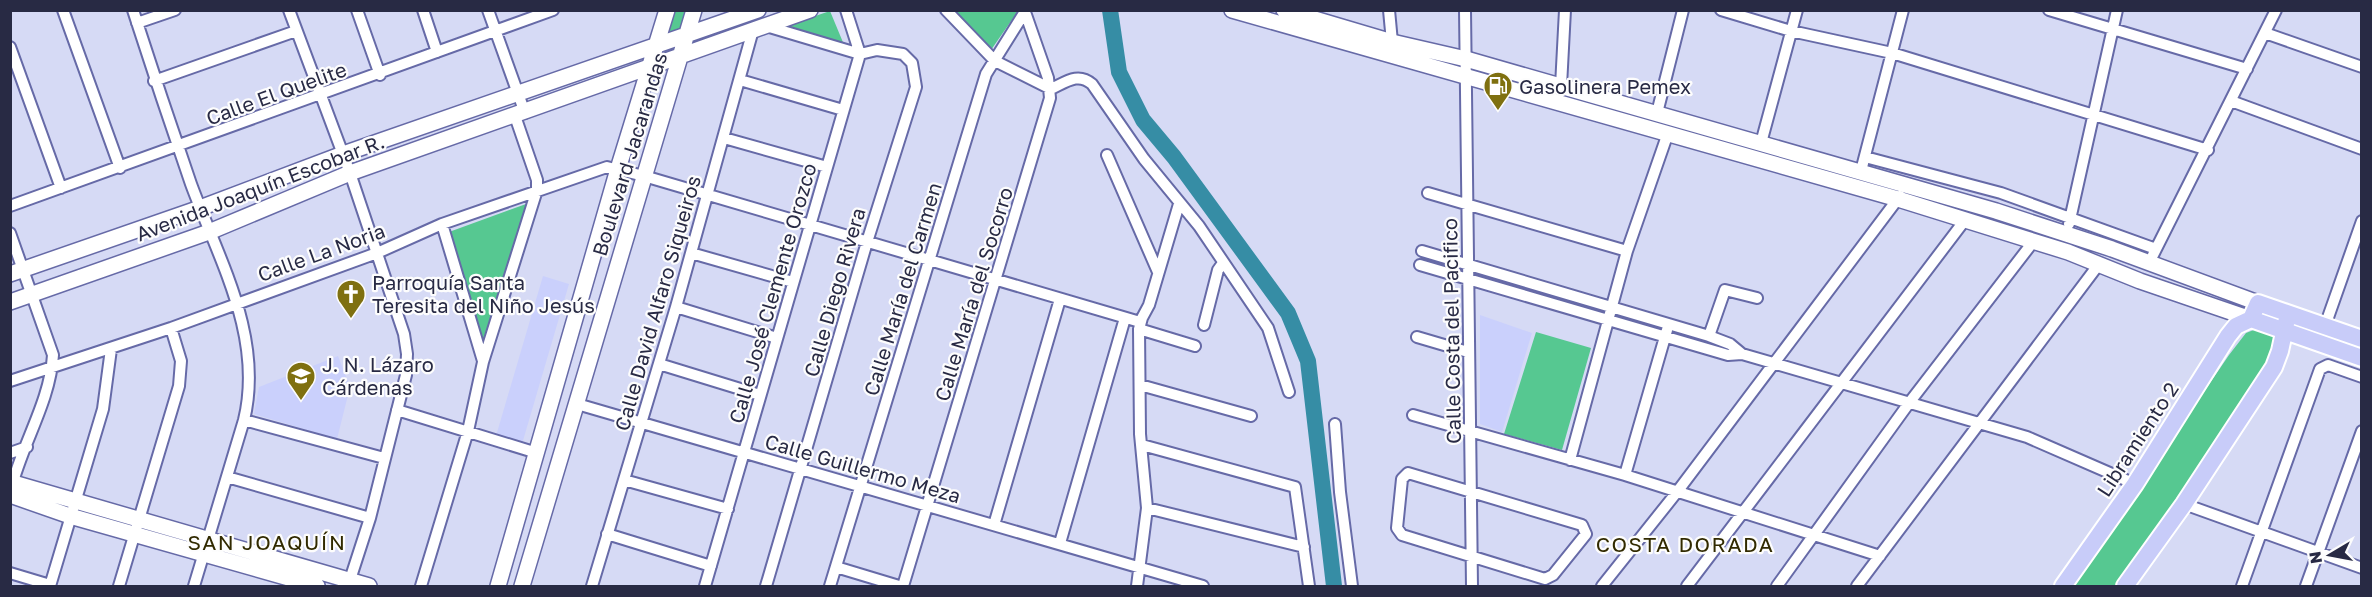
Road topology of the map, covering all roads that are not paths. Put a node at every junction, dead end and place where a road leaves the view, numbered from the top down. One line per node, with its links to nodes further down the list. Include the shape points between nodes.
1 (63, 10): 72 (street)
2 (133, 10): 29 (street)
3 (175, 10): 29 (street)
4 (289, 10): 32 (street)
5 (357, 10): 49 (street)
6 (423, 10): 40 (street)
7 (488, 10): 34 (street)
8 (553, 10): 34 (street, Calle El Quelite)
9 (667, 10): 38 (main road, Boulevard Jacarandas)
10 (694, 10): 36 (main road, Boulevard Jacarandas)
11 (758, 10): 36 (main road, Avenida Joaquín Escobar R.)
12 (810, 10): 30 (main road, Avenida Joaquín Escobar R.)
13 (846, 10): 42 (street)
14 (946, 10): 45 (street)
15 (1232, 10): 50 (main road)
16 (1284, 10): 28 (main road)
17 (1389, 10): 37 (street)
18 (1465, 10): 44 (street, Calle Costa del Pacifico)
19 (1565, 10): 53 (street)
20 (1683, 10): 59 (street)
21 (1721, 10): 33 (street)
22 (1797, 10): 33 (street)
23 (1903, 10): 41 (street)
24 (2049, 10): 31 (street)
25 (2117, 10): 31 (street)
26 (2276, 10): 35 (street)
27 (1025, 11): 45 (street, Calle María del Carmen); 54 (street)
28 (1312, 15): 37 (main road)
29 (137, 23): 52 (street)
30 (759, 28): 42 (street); 43 (main road, Avenida Joaquín Escobar R.); 51 (street, Calle David Alfaro Siqueiros)
31 (2113, 29): 48 (street); 60 (street)
32 (296, 31): 52 (street); 56 (street)
33 (1791, 31): 41 (street); 64 (street)
34 (496, 32): 40 (street, Calle El Quelite); 55 (street)
35 (2265, 33): 47 (street); 48 (street)
36 (687, 34): 38 (main road, Avenida Joaquín Escobar R.); 43 (main road, Boulevard Jacarandas)
37 (1392, 42): 44 (main road)
38 (658, 45): 46 (main road, Boulevard Jacarandas); 55 (main road, Avenida Joaquín Escobar R.)
39 (10, 48): 77 (street)
40 (437, 52): 49 (street, Calle El Quelite)
41 (1892, 53): 60 (street); 70 (street)
42 (860, 54): 58 (street, Calle José Clemente Orozco); 94 (street, Calle Diego Rivera, via 877,50 903,54 912,63 916,87)
43 (680, 56): 46 (main road, Avenida Joaquín Escobar R.); 75 (main road, Boulevard Jacarandas)
44 (1466, 59): 50 (street, Calle Costa del Pacifico); 53 (main road)
45 (995, 61): 54 (street); 101 (street, Calle María del Carmen, via 986,74)
46 (651, 66): 61 (main road, Avenida Joaquín Escobar R.); 73 (main road, Boulevard Jacarandas)
47 (2361, 67)
48 (2247, 69): 57 (street)
49 (380, 75): 56 (street, Calle El Quelite)
50 (1466, 75): 62 (main road); 83 (street, Calle Costa del Pacifico)
51 (740, 80): 58 (street); 63 (street, Calle David Alfaro Siqueiros)
52 (154, 81): 65 (street)
53 (1561, 86): 59 (main road)
54 (1051, 88): 82 (street, via 1078,77 1092,84); 108 (street, Calle María del Socorro)
55 (518, 95): 61 (street); 68 (main road, Avenida Joaquín Escobar R.)
56 (321, 96): 65 (street, Calle El Quelite); 68 (street)
57 (2231, 101): 66 (street); 67 (street)
58 (843, 110): 71 (street, Calle José Clemente Orozco)
59 (1657, 113): 64 (main road)
60 (2094, 113): 67 (street); 90 (street)
61 (520, 114): 74 (main road, Avenida Joaquín Escobar R.); 78 (street)
62 (1668, 133): 81 (main road); 97 (street)
63 (724, 138): 71 (street); 80 (street, Calle David Alfaro Siqueiros)
64 (1761, 142): 70 (main road)
65 (178, 147): 72 (street, Calle El Quelite); 85 (street)
66 (2361, 149)
67 (2208, 150): 100 (street)
68 (343, 154): 74 (street); 85 (main road, Avenida Joaquín Escobar R.)
69 (1107, 155): 107 (street)
70 (1863, 164): 76 (main road); 90 (street, via 2001,193)
71 (826, 167): 89 (street, Calle José Clemente Orozco)
72 (120, 168): 77 (street, Calle El Quelite)
73 (618, 170): 75 (street, Calle La Noria); 78 (street, Calle La Noria, via 607,167); 163 (main road, Boulevard Jacarandas)
74 (350, 173): 91 (main road, Avenida Joaquín Escobar R.); 98 (street)
75 (644, 176): 80 (street, Calle La Noria); 148 (main road, Boulevard Jacarandas)
76 (1905, 184): 81 (street); 90 (main road)
77 (61, 188): 84 (street, Calle El Quelite)
78 (537, 190): 88 (street, Calle La Noria); 137 (street)
79 (1428, 193): 83 (street)
80 (707, 195): 89 (street, Calle La Noria); 99 (street, Calle David Alfaro Siqueiros)
81 (1898, 199): 86 (main road); 138 (street)
82 (1179, 204): 102 (street); 107 (street)
83 (1468, 205): 97 (street); 104 (street, Calle Costa del Pacifico)
84 (10, 206)
85 (200, 208): 91 (street); 106 (main road, Avenida Joaquín Escobar R.)
86 (1965, 220): 95 (main road); 143 (street)
87 (2361, 221): 93 (street)
88 (442, 224): 98 (street, Calle La Noria); 137 (street)
89 (810, 226): 94 (street, Calle La Noria); 110 (street, Calle José Clemente Orozco)
90 (2069, 226): 100 (main road)
91 (209, 232): 111 (main road, Avenida Joaquín Escobar R.); 115 (street)
92 (10, 233): 106 (street)
93 (2359, 235): 125 (street)
94 (867, 242): 101 (street, Calle La Noria); 166 (street, Calle Diego Rivera)
95 (2033, 242): 105 (main road); 147 (street)
96 (1422, 251): 104 (street)
97 (1627, 251): 116 (street)
98 (377, 253): 115 (street, Calle La Noria); 149 (street, via 407,354)
99 (691, 253): 110 (street); 117 (street, Calle David Alfaro Siqueiros)
100 (2152, 256): 118 (main road)
101 (929, 260): 108 (street, Calle La Noria); 171 (street, Calle María del Carmen)
102 (1223, 262): 124 (street); 145 (street, via 1268,328)
103 (1420, 264): 109 (street)
104 (1468, 264): 109 (street, Calle Costa del Pacifico); 116 (street)
105 (2099, 264): 118 (main road, via 2140,281); 154 (street)
106 (17, 272): 111 (street)
107 (1158, 272): 123 (street)
108 (996, 279): 113 (street, Calle La Noria); 176 (street, Calle María del Socorro)
109 (1468, 279): 120 (street); 134 (street, Calle Costa del Pacifico)
110 (793, 282): 130 (street, Calle José Clemente Orozco)
111 (33, 294): 114 (main road, Avenida Joaquín Escobar R.); 140 (street, via 51,345)
112 (1757, 298): 128 (street, via 1725,290)
113 (1060, 299): 119 (street, Calle La Noria); 182 (street)
114 (10, 302)
115 (236, 302): 126 (street, Calle La Noria); 152 (street, via 250,360 250,395)
116 (1611, 306): 120 (street); 122 (street)
117 (676, 307): 130 (street); 139 (street, Calle David Alfaro Siqueiros)
118 (2254, 311): 121 (main road); 170 (main road, Libramiento 2, via 2229,336)
119 (1125, 318): 123 (street, Calle La Noria); 187 (street)
120 (1607, 319): 127 (street); 165 (street)
121 (2286, 322): 125 (main road); 136 (main road); 175 (main road, via 2274,367)
122 (1669, 324): 127 (street); 128 (street)
123 (1140, 325): 132 (street, Calle La Noria); 144 (street)
124 (1204, 325)
125 (2325, 326): 131 (main road)
126 (171, 328): 133 (street, Calle La Noria); 183 (street, via 182,371)
127 (1665, 336): 135 (street, via 1728,355); 167 (street)
128 (1709, 336): 135 (street, via 1730,344)
129 (1418, 337): 134 (street)
130 (777, 338): 146 (street, Calle José Clemente Orozco)
131 (2361, 339)
132 (1195, 346)
133 (111, 349): 140 (street, Calle La Noria); 179 (street, via 103,409)
134 (1468, 352): 158 (street, Calle Costa del Pacifico)
135 (1742, 354): 138 (street)
136 (2361, 358)
137 (483, 362): 156 (street)
138 (1772, 363): 143 (street); 173 (street)
139 (659, 364): 146 (street); 153 (street, Calle David Alfaro Siqueiros)
140 (52, 367): 142 (street, Calle La Noria); 160 (street)
141 (2361, 377): 184 (street, via 2323,366)
142 (10, 381)
143 (1841, 383): 147 (street); 180 (street)
144 (1140, 385): 151 (street); 159 (street)
145 (1289, 392)
146 (760, 395): 161 (street, Calle José Clemente Orozco)
147 (1909, 403): 154 (street); 186 (street)
148 (577, 404): 153 (street, Calle Guillermo Meza); 206 (main road, Boulevard Jacarandas)
149 (397, 410): 156 (street); 164 (street)
150 (1413, 415): 158 (street)
151 (1251, 416)
152 (244, 420): 164 (street); 168 (street)
153 (641, 422): 161 (street, Calle Guillermo Meza); 169 (street, Calle David Alfaro Siqueiros)
154 (1979, 423): 170 (street, via 2027,437); 192 (street)
155 (1335, 424): 215 (street)
156 (468, 431): 163 (street); 204 (street)
157 (2361, 431): 190 (street)
158 (1470, 432): 165 (street); 174 (street, Calle Costa del Pacifico)
159 (1142, 445): 177 (street); 188 (street, via 1295,486)
160 (27, 447): 162 (street); 172 (street)
161 (745, 452): 166 (street, Calle Guillermo Meza); 178 (street, Calle José Clemente Orozco)
162 (10, 453)
163 (537, 453): 205 (main road, Boulevard Jacarandas)
164 (384, 458): 181 (street)
165 (1570, 460): 167 (street)
166 (801, 469): 171 (street, Calle Guillermo Meza); 209 (street, Calle Diego Rivera)
167 (1625, 476): 173 (street)
168 (227, 477): 181 (street); 189 (street)
169 (624, 480): 178 (street); 185 (street, Calle David Alfaro Siqueiros)
170 (2134, 484): 221 (main road, Libramiento 2)
171 (861, 486): 176 (street, Calle Guillermo Meza); 194 (street, Calle María del Carmen)
172 (11, 488): 179 (main road)
173 (1677, 492): 180 (street); 217 (street)
174 (1472, 494): 191 (street, Calle Costa del Pacifico); 191 (street, via 1408,473 1404,475 1398,532); 191 (street, via 1582,525 1587,534 1550,578)
175 (2184, 504): 184 (street); 222 (main road)
176 (929, 507): 182 (street, Calle Guillermo Meza); 211 (street, Calle María del Socorro)
177 (1147, 508): 188 (street); 195 (street)
178 (728, 509): 193 (street, Calle José Clemente Orozco)
179 (73, 510): 183 (main road); 199 (street)
180 (1744, 514): 186 (street); 218 (street)
181 (370, 518): 198 (street)
182 (994, 525): 187 (street, Calle Guillermo Meza)
183 (137, 528): 189 (main road); 200 (street)
184 (2262, 532): 190 (street); 223 (street)
185 (607, 534): 193 (street); 207 (street, Calle David Alfaro Siqueiros)
186 (1814, 535): 192 (street); 219 (street)
187 (1060, 543): 195 (street, Calle Guillermo Meza)
188 (1304, 547): 214 (street)
189 (207, 548): 198 (main road); 201 (street); 202 (main road)
190 (2318, 553): 196 (street); 224 (street)
191 (1472, 555): 216 (street, Calle Costa del Pacifico)
192 (1880, 556): 220 (street)
193 (711, 566): 208 (street, Calle José Clemente Orozco)
194 (836, 567): 210 (street, Calle María del Carmen); 211 (street)
195 (1139, 567): 212 (street); 213 (street, Calle Guillermo Meza)
196 (2361, 568)
197 (10, 573): 199 (street)
198 (349, 584): 203 (main road)
199 (50, 586)
200 (119, 586)
201 (194, 586)
202 (317, 586)
203 (369, 586)
204 (421, 586)
205 (498, 586)
206 (522, 586)
207 (592, 586)
208 (705, 586)
209 (766, 586)
210 (830, 586)
211 (901, 586)
212 (1137, 586)
213 (1203, 586)
214 (1309, 586)
215 (1352, 586)
216 (1472, 586)
217 (1602, 586)
218 (1688, 586)
219 (1777, 586)
220 (1857, 586)
221 (2063, 586)
222 (2125, 586)
223 (2242, 586)
224 (2306, 586)

